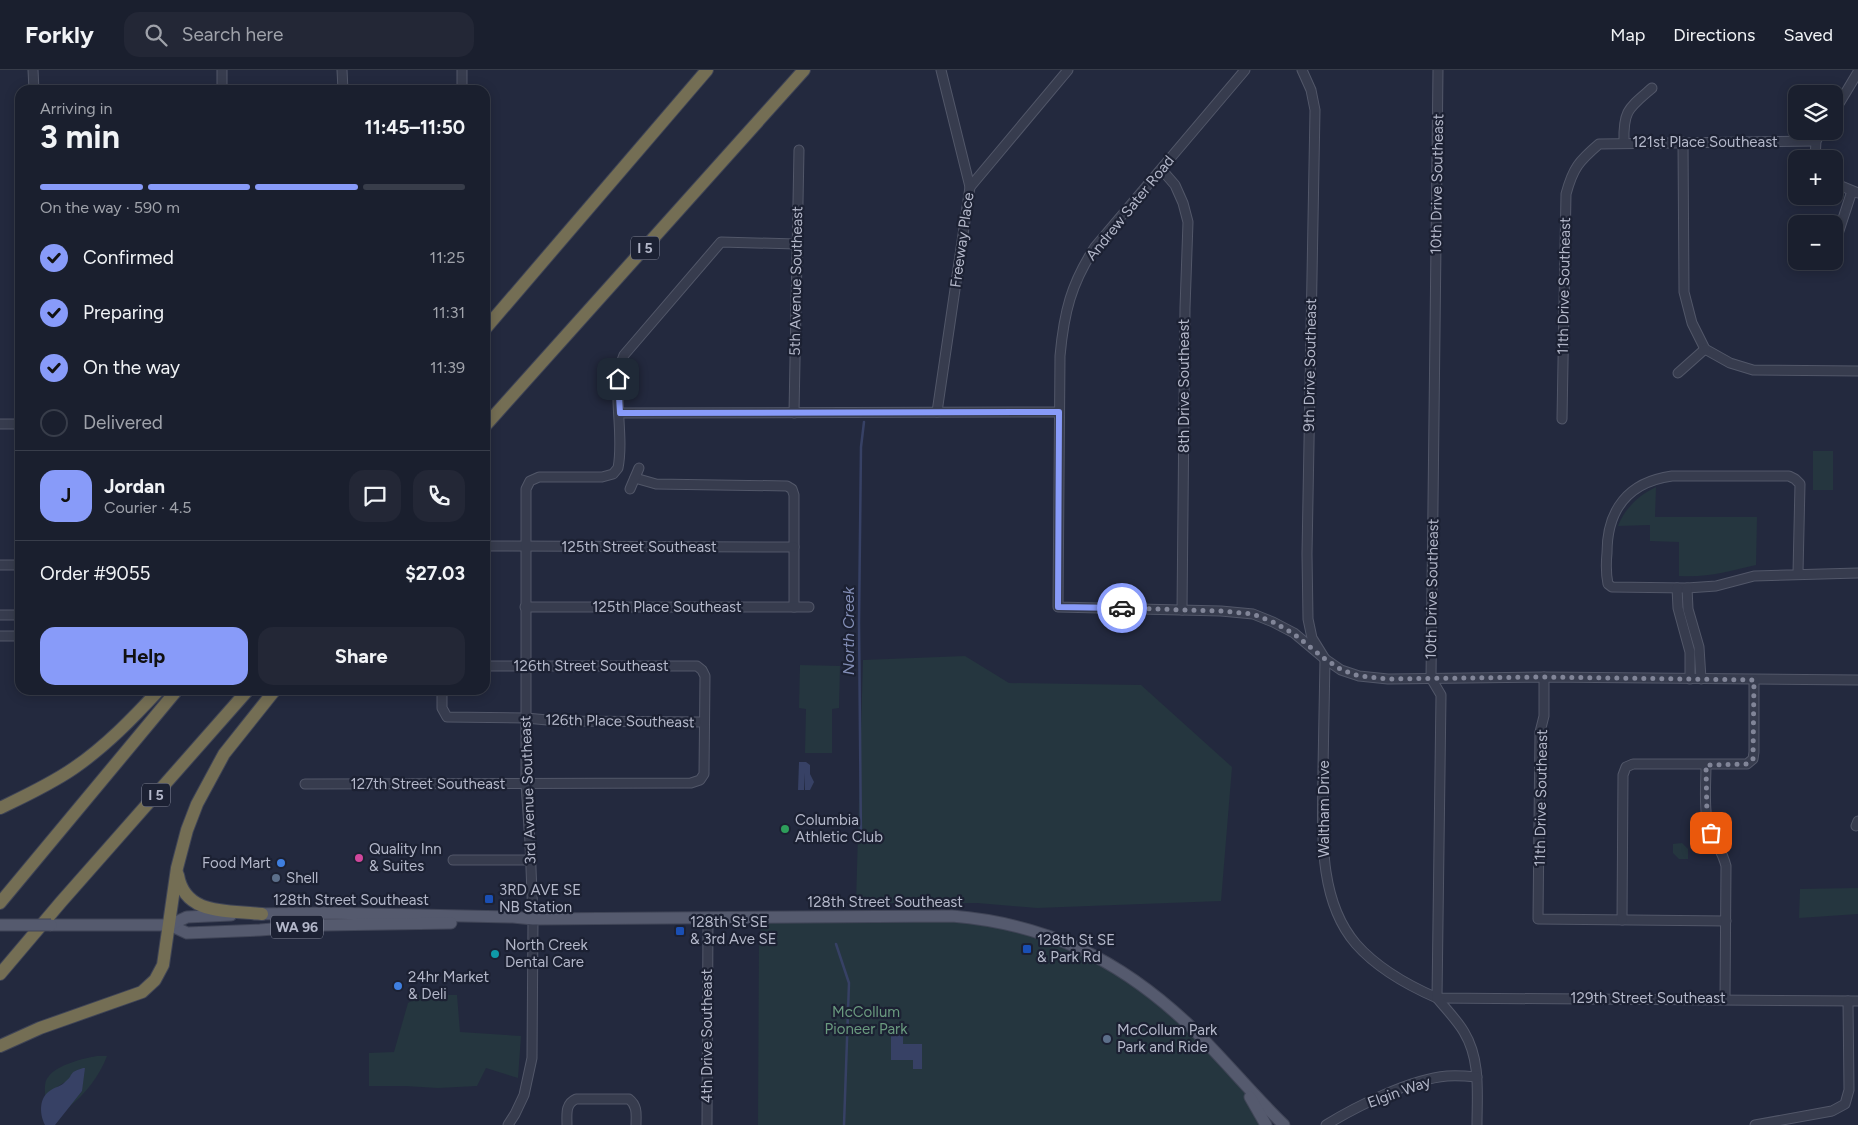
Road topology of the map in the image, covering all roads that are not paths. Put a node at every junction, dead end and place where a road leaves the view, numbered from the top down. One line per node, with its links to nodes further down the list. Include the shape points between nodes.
1 (33, 70): 13 (street)
2 (222, 70): 14 (street)
3 (342, 70): 15 (street)
4 (462, 70): 16 (street)
5 (707, 70): 31 (highway)
6 (804, 70): 40 (highway, I 5)
7 (941, 70): 26 (street, Freeway Place)
8 (1068, 70): 26 (street)
9 (1245, 70): 25 (street, Andrew Sater Road)
10 (1302, 70): 63 (street, 9th Drive Southeast, via 1315,110 1308,619 1312,638)
11 (1438, 70): 67 (street, 10th Drive Southeast)
12 (1857, 71): 18 (street)
13 (34, 85)
14 (222, 85)
15 (343, 85)
16 (462, 85)
17 (1652, 88): 20 (street, 121st Place Southeast, via 1628,108 1623,124)
18 (1843, 96)
19 (1816, 141): 21 (street, 121st Place Southeast); 23 (street)
20 (1624, 142): 21 (street, 121st Place Southeast); 24 (street, 121st Place Southeast, via 1599,144)
21 (1683, 142): 32 (street, via 1684,292 1696,334)
22 (798, 150): 30 (street, 5th Avenue Southeast)
23 (1816, 150)
24 (1584, 157): 39 (street, 11th Drive Southeast, via 1572,174 1566,194)
25 (1162, 170): 36 (street, Andrew Sater Road, via 1095,247 1081,269 1063,326); 58 (street, 8th Drive Southeast, via 1175,185 1188,222)
26 (970, 187): 35 (street, Freeway Place)
27 (1843, 187): 28 (street)
28 (1855, 192): 29 (street)
29 (1843, 223)
30 (796, 244): 37 (street, via 721,242 624,355 618,379); 38 (street, 5th Avenue Southeast)
31 (490, 323)
32 (1706, 349): 33 (street, via 1730,363 1753,370); 34 (street)
33 (1858, 371)
34 (1678, 373)
35 (937, 412): 36 (street); 38 (street)
36 (1059, 412): 58 (street, Andrew Sater Road, via 1058,607)
37 (620, 413): 38 (street); 47 (street, 3rd Avenue Southeast, via 620,460 613,474 602,477 539,477 530,481 526,490)
38 (794, 413)
39 (1562, 419)
40 (490, 420)
41 (0, 424): 42 (street)
42 (15, 424)
43 (639, 468): 44 (street)
44 (635, 478): 45 (street); 48 (street, via 656,484 787,486 794,495)
45 (630, 489)
46 (490, 546): 47 (street, 125th Street Southeast)
47 (525, 546): 48 (street, 125th Street Southeast); 55 (street, 3rd Avenue Southeast)
48 (794, 547): 56 (street)
49 (0, 565): 50 (street)
50 (15, 565)
51 (1798, 573): 52 (street); 53 (street, via 1800,484 1796,479 1789,476 1660,477 1631,491 1612,518 1607,536 1606,576 1612,587); 54 (street, via 1754,576 1716,586)
52 (1858, 573)
53 (1677, 588): 54 (street); 68 (street, via 1678,608 1690,652)
54 (1687, 588): 69 (street, via 1688,609 1699,647)
55 (525, 607): 56 (street, 125th Place Southeast); 64 (street, 3rd Avenue Southeast)
56 (794, 607): 57 (street, 125th Place Southeast)
57 (809, 607)
58 (1182, 610): 63 (street, via 1253,614 1294,634)
59 (0, 615): 60 (street)
60 (15, 615)
61 (0, 636): 62 (street)
62 (15, 636)
63 (1325, 659): 67 (street, via 1359,676); 97 (street, Waltham Drive, via 1322,841 1325,872 1332,896 1340,919 1355,943 1384,969)
64 (525, 665): 65 (street, 126th Street Southeast); 77 (street, 3rd Avenue Southeast); 78 (street, 126th Street Southeast, via 697,666 704,676)
65 (490, 666)
66 (1544, 677): 67 (street); 68 (street); 91 (street, 11th Drive Southeast, via 1544,716 1540,732 1538,919)
67 (1431, 678): 97 (street, 10th Drive Southeast, via 1440,695)
68 (1690, 679): 69 (street)
69 (1701, 679): 70 (street)
70 (1754, 680): 71 (street); 79 (street, via 1753,759 1747,764)
71 (1858, 680)
72 (154, 695): 82 (highway, via 84,760 58,778)
73 (173, 695): 86 (highway)
74 (244, 695): 96 (highway, I 5)
75 (271, 695): 85 (highway, via 235,738 213,772 192,816)
76 (442, 695): 77 (street, 126th Place Southeast, via 442,708 448,717)
77 (526, 718): 78 (street, 126th Place Southeast); 81 (street, 3rd Avenue Southeast)
78 (703, 722): 81 (street, 127th Street Southeast, via 704,774 700,780 690,784)
79 (1706, 765): 91 (street, via 1633,764 1626,767 1623,775); 92 (street, via 1707,819 1711,833 1724,854 1726,866)
80 (305, 784): 81 (street, 127th Street Southeast)
81 (526, 784): 84 (street, 3rd Avenue Southeast)
82 (0, 808)
83 (453, 860): 84 (street)
84 (530, 860): 90 (street, 3rd Avenue Southeast)
85 (177, 868): 87 (highway, via 182,889 195,903 215,909); 94 (highway)
86 (0, 903)
87 (262, 914): 88 (main road, 128th Street Southeast / WA 96); 94 (main road, 128th Street Southeast / WA 96, via 187,917)
88 (385, 914): 90 (main road, 128th Street Southeast / WA 96); 95 (main road, via 373,919 336,919)
89 (708, 917): 90 (main road, 128th Street Southeast / WA 96); 103 (main road, 128th Street Southeast / WA 96, via 952,916 1028,929 1092,954 1128,974 1189,1025); 107 (street, 4th Drive Southeast)
90 (533, 919): 95 (main road, 128th Street Southeast / WA 96); 104 (street, 3rd Avenue Southeast, via 532,1058 524,1095)
91 (1622, 920): 92 (street)
92 (1726, 921): 98 (street)
93 (0, 925): 94 (main road, 128th Street Southeast / WA 96, bridge)
94 (170, 925): 95 (main road, 128th Street Southeast / WA 96, via 187,933); 101 (highway, via 163,965 142,992 40,1028)
95 (324, 925)
96 (0, 974)
97 (1437, 998): 98 (street, 129th Street Southeast); 102 (street, via 1464,1033)
98 (1725, 998): 99 (street, 129th Street Southeast)
99 (1848, 1001): 100 (street, 129th Street Southeast); 112 (street, via 1849,1090 1845,1104 1832,1110)
100 (1858, 1001)
101 (0, 1046)
102 (1478, 1077): 110 (street, Elgin Way, via 1446,1076 1418,1082 1352,1110); 111 (street)
103 (1239, 1079): 108 (main road); 109 (main road, 128th Street Southeast / WA 96)
104 (508, 1125)
105 (567, 1125): 106 (street, via 568,1106 576,1099 629,1099 636,1108)
106 (636, 1125)
107 (707, 1125)
108 (1266, 1125)
109 (1284, 1125)
110 (1326, 1125)
111 (1477, 1125)
112 (1755, 1125)

